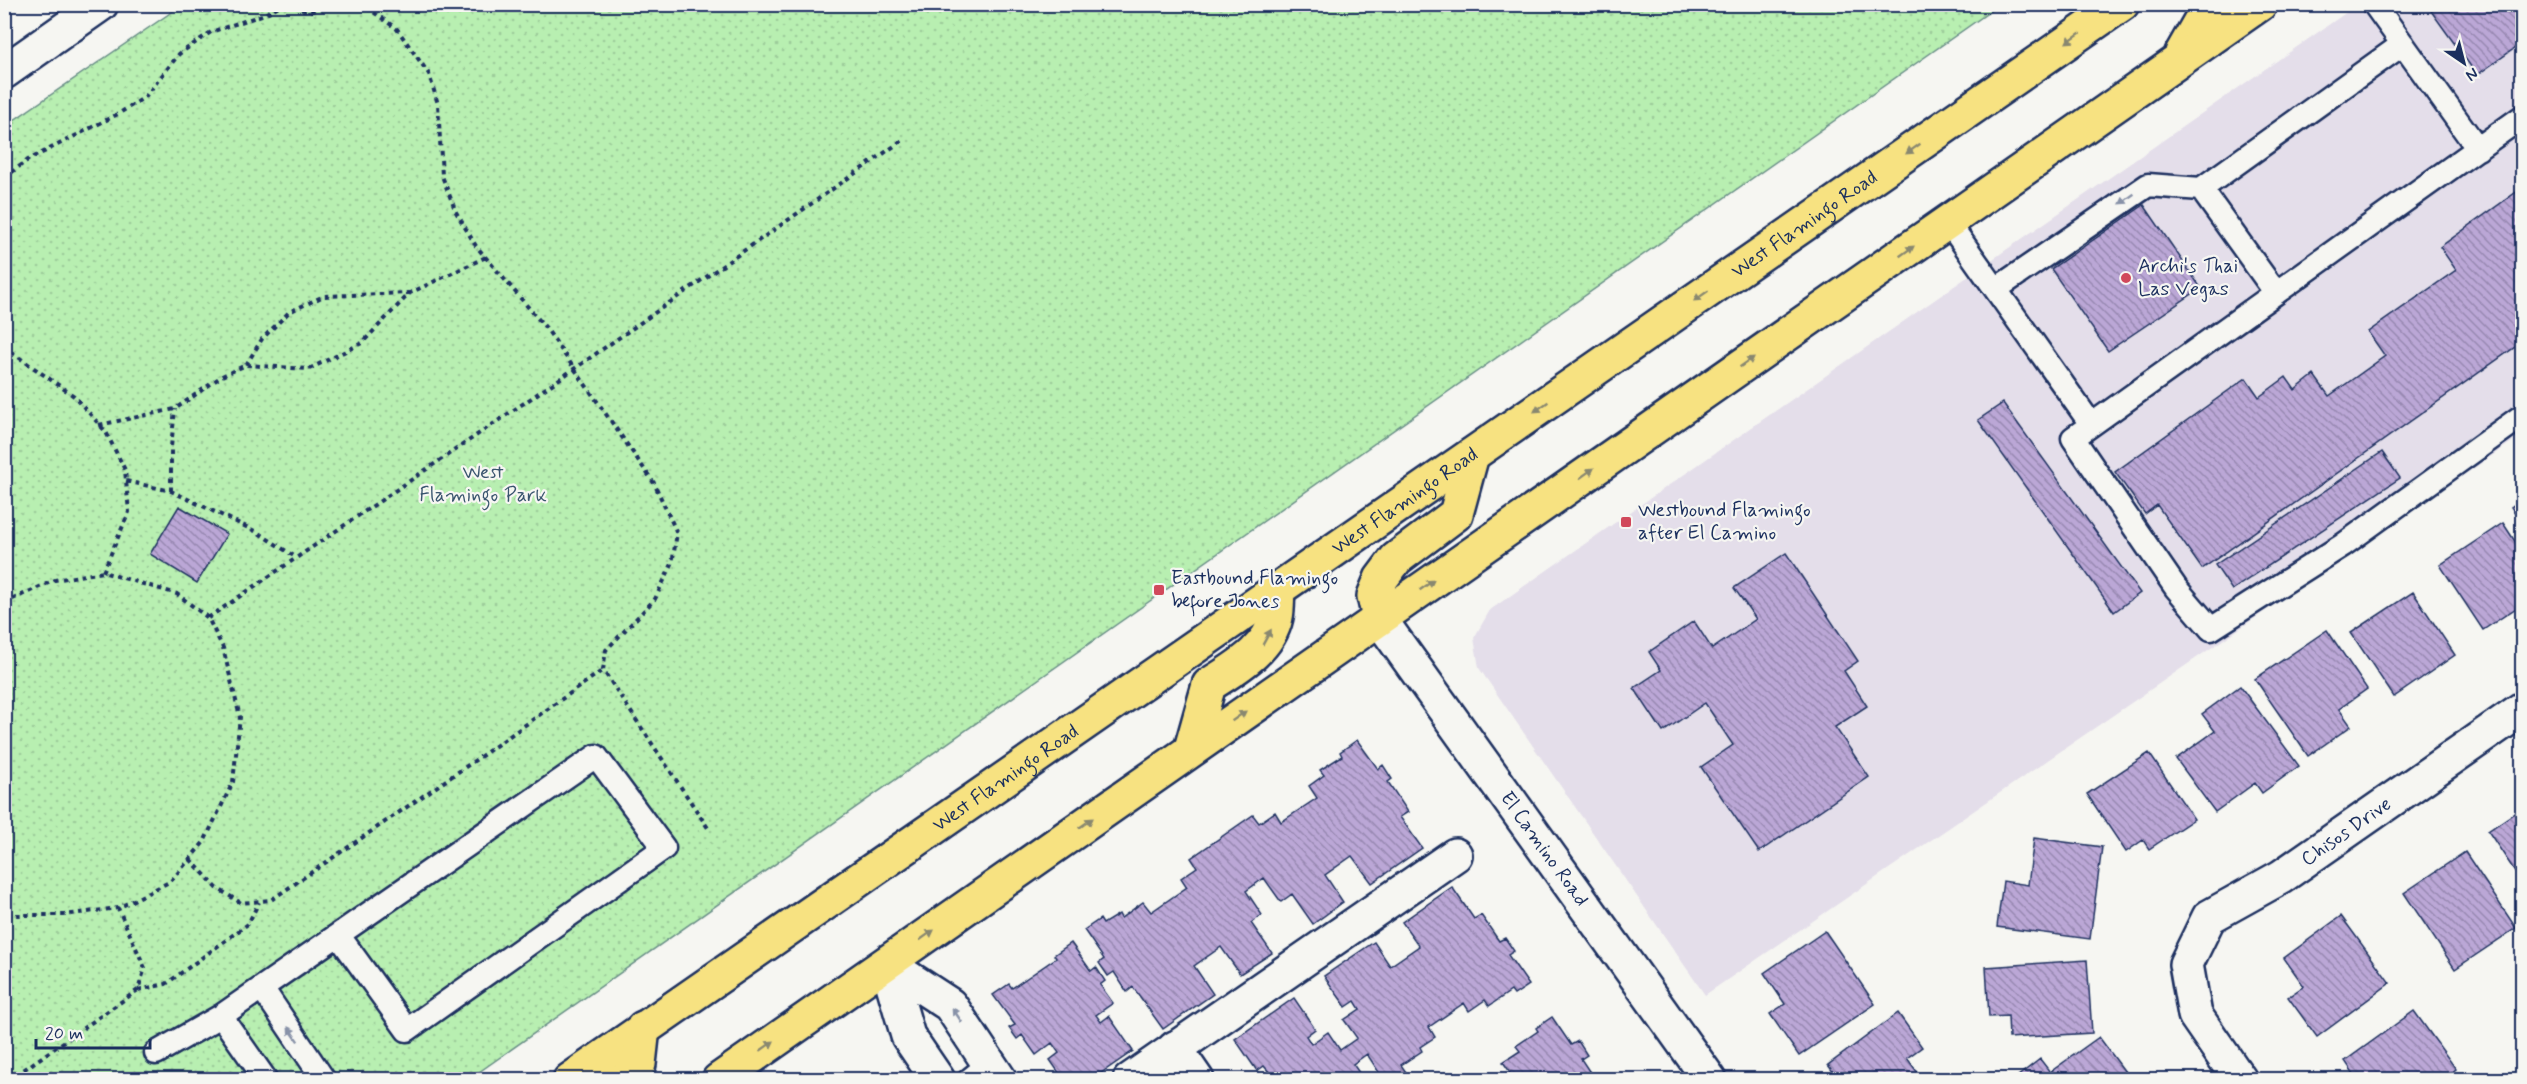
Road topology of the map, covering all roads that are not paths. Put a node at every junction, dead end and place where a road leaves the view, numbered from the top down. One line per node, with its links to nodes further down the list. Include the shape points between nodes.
1 (101, 4): 8 (street)
2 (2122, 4): 17 (main road, West Flamingo Road, one-way to 17)
3 (2210, 4): 7 (main road)
4 (2260, 4): 7 (main road)
5 (2374, 4): 6 (lane)
6 (2403, 44): 10 (lane); 11 (lane)
7 (2176, 63): 12 (main road)
8 (4, 72)
9 (2523, 117): 10 (lane)
10 (2478, 149): 14 (lane)
11 (2201, 189): 13 (lane, one-way to 13, via 2148,185); 14 (lane)
12 (1948, 222): 13 (lane); 19 (main road, one-way to 12)
13 (1996, 289): 16 (lane)
14 (2276, 293): 16 (lane)
15 (2523, 416): 16 (lane, via 2343,545 2211,629 2176,588 2073,438)
16 (2091, 424)
17 (1472, 455): 18 (main road, West Flamingo Road); 19 (main road, via 1456,514 1396,558 1381,579 1374,596)
18 (1278, 590): 21 (main road, one-way to 18, via 1209,685 1266,643 1276,618); 27 (main road, West Flamingo Road)
19 (1379, 618): 21 (main road, one-way to 19); 39 (street, El Camino Road)
20 (2523, 709): 40 (street, Chisos Drive, via 2281,877 2208,917 2186,964 2195,1015)
21 (1191, 749): 24 (main road, one-way to 21)
22 (1455, 855): 28 (street)
23 (339, 936): 23 (lane, via 596,756 664,848 407,1030); 25 (lane)
24 (887, 964): 30 (street, one-way to 24, via 950,1005); 35 (main road, one-way to 24); 36 (street, via 908,1036)
25 (262, 988): 26 (lane); 32 (lane, one-way to 25)
26 (221, 1016): 29 (lane); 31 (lane)
27 (643, 1028): 33 (main road, West Flamingo Road); 34 (main road, via 639,1064)
28 (1175, 1048): 37 (street); 38 (street)
29 (156, 1053)
30 (986, 1074)
31 (266, 1080)
32 (324, 1080)
33 (570, 1080)
34 (624, 1080)
35 (719, 1080)
36 (938, 1080)
37 (1130, 1080)
38 (1197, 1080)
39 (1710, 1080)
40 (2240, 1080)

